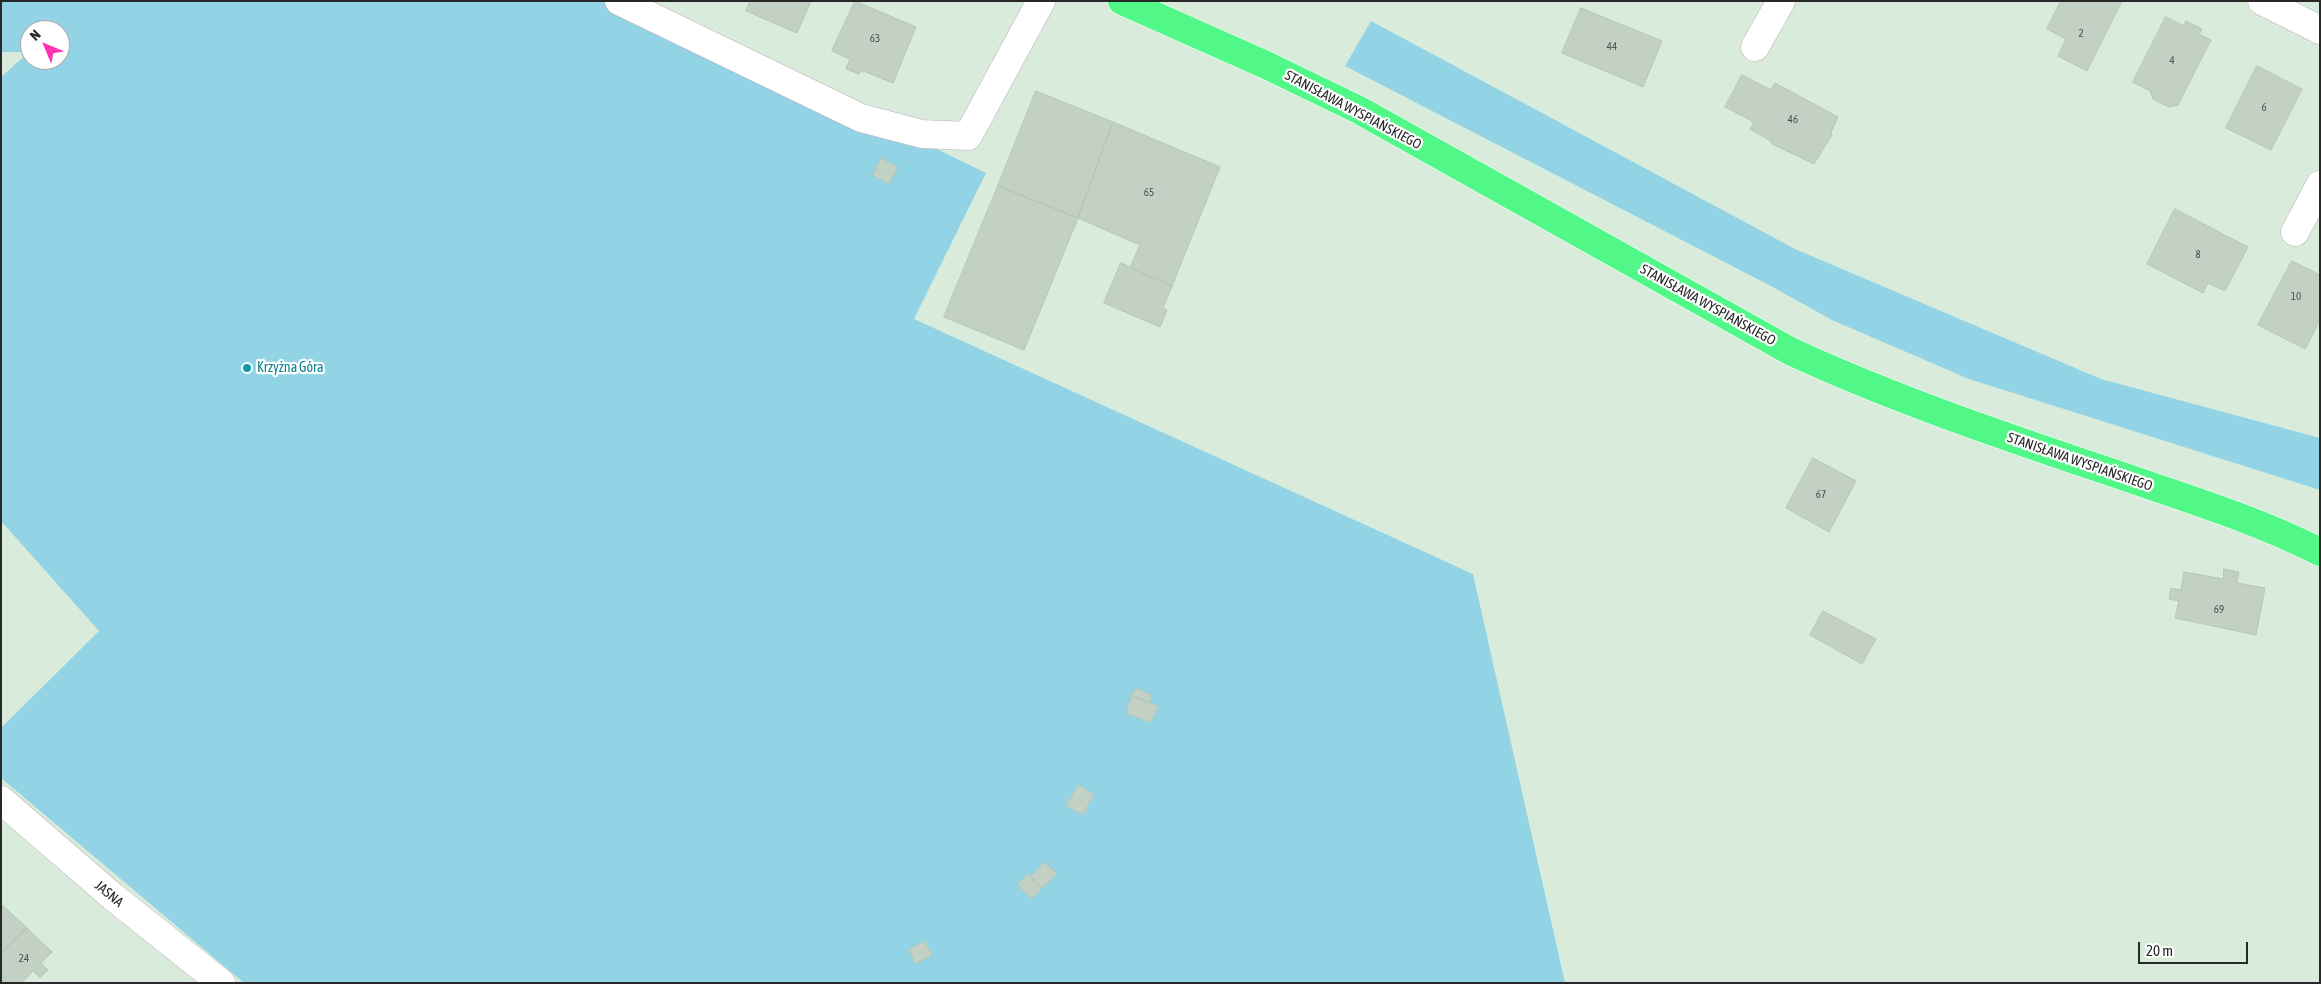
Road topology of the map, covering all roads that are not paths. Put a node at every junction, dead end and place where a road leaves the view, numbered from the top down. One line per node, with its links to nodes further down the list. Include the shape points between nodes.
1 (619, 1): 2 (street, via 861,118 922,134 968,136)
2 (1041, 1)
3 (1122, 1): 10 (main road, STANISŁAWA WYSPIAŃSKIEGO, via 1358,110 1790,351 1848,378 1951,418 2232,514)
4 (1781, 1): 7 (street)
5 (2262, 1): 6 (street)
6 (2320, 30)
7 (1755, 47)
8 (2320, 185): 9 (street)
9 (2295, 232)
10 (2320, 552)
11 (1, 800): 12 (street, JASNA, via 112,896)
12 (221, 983)

